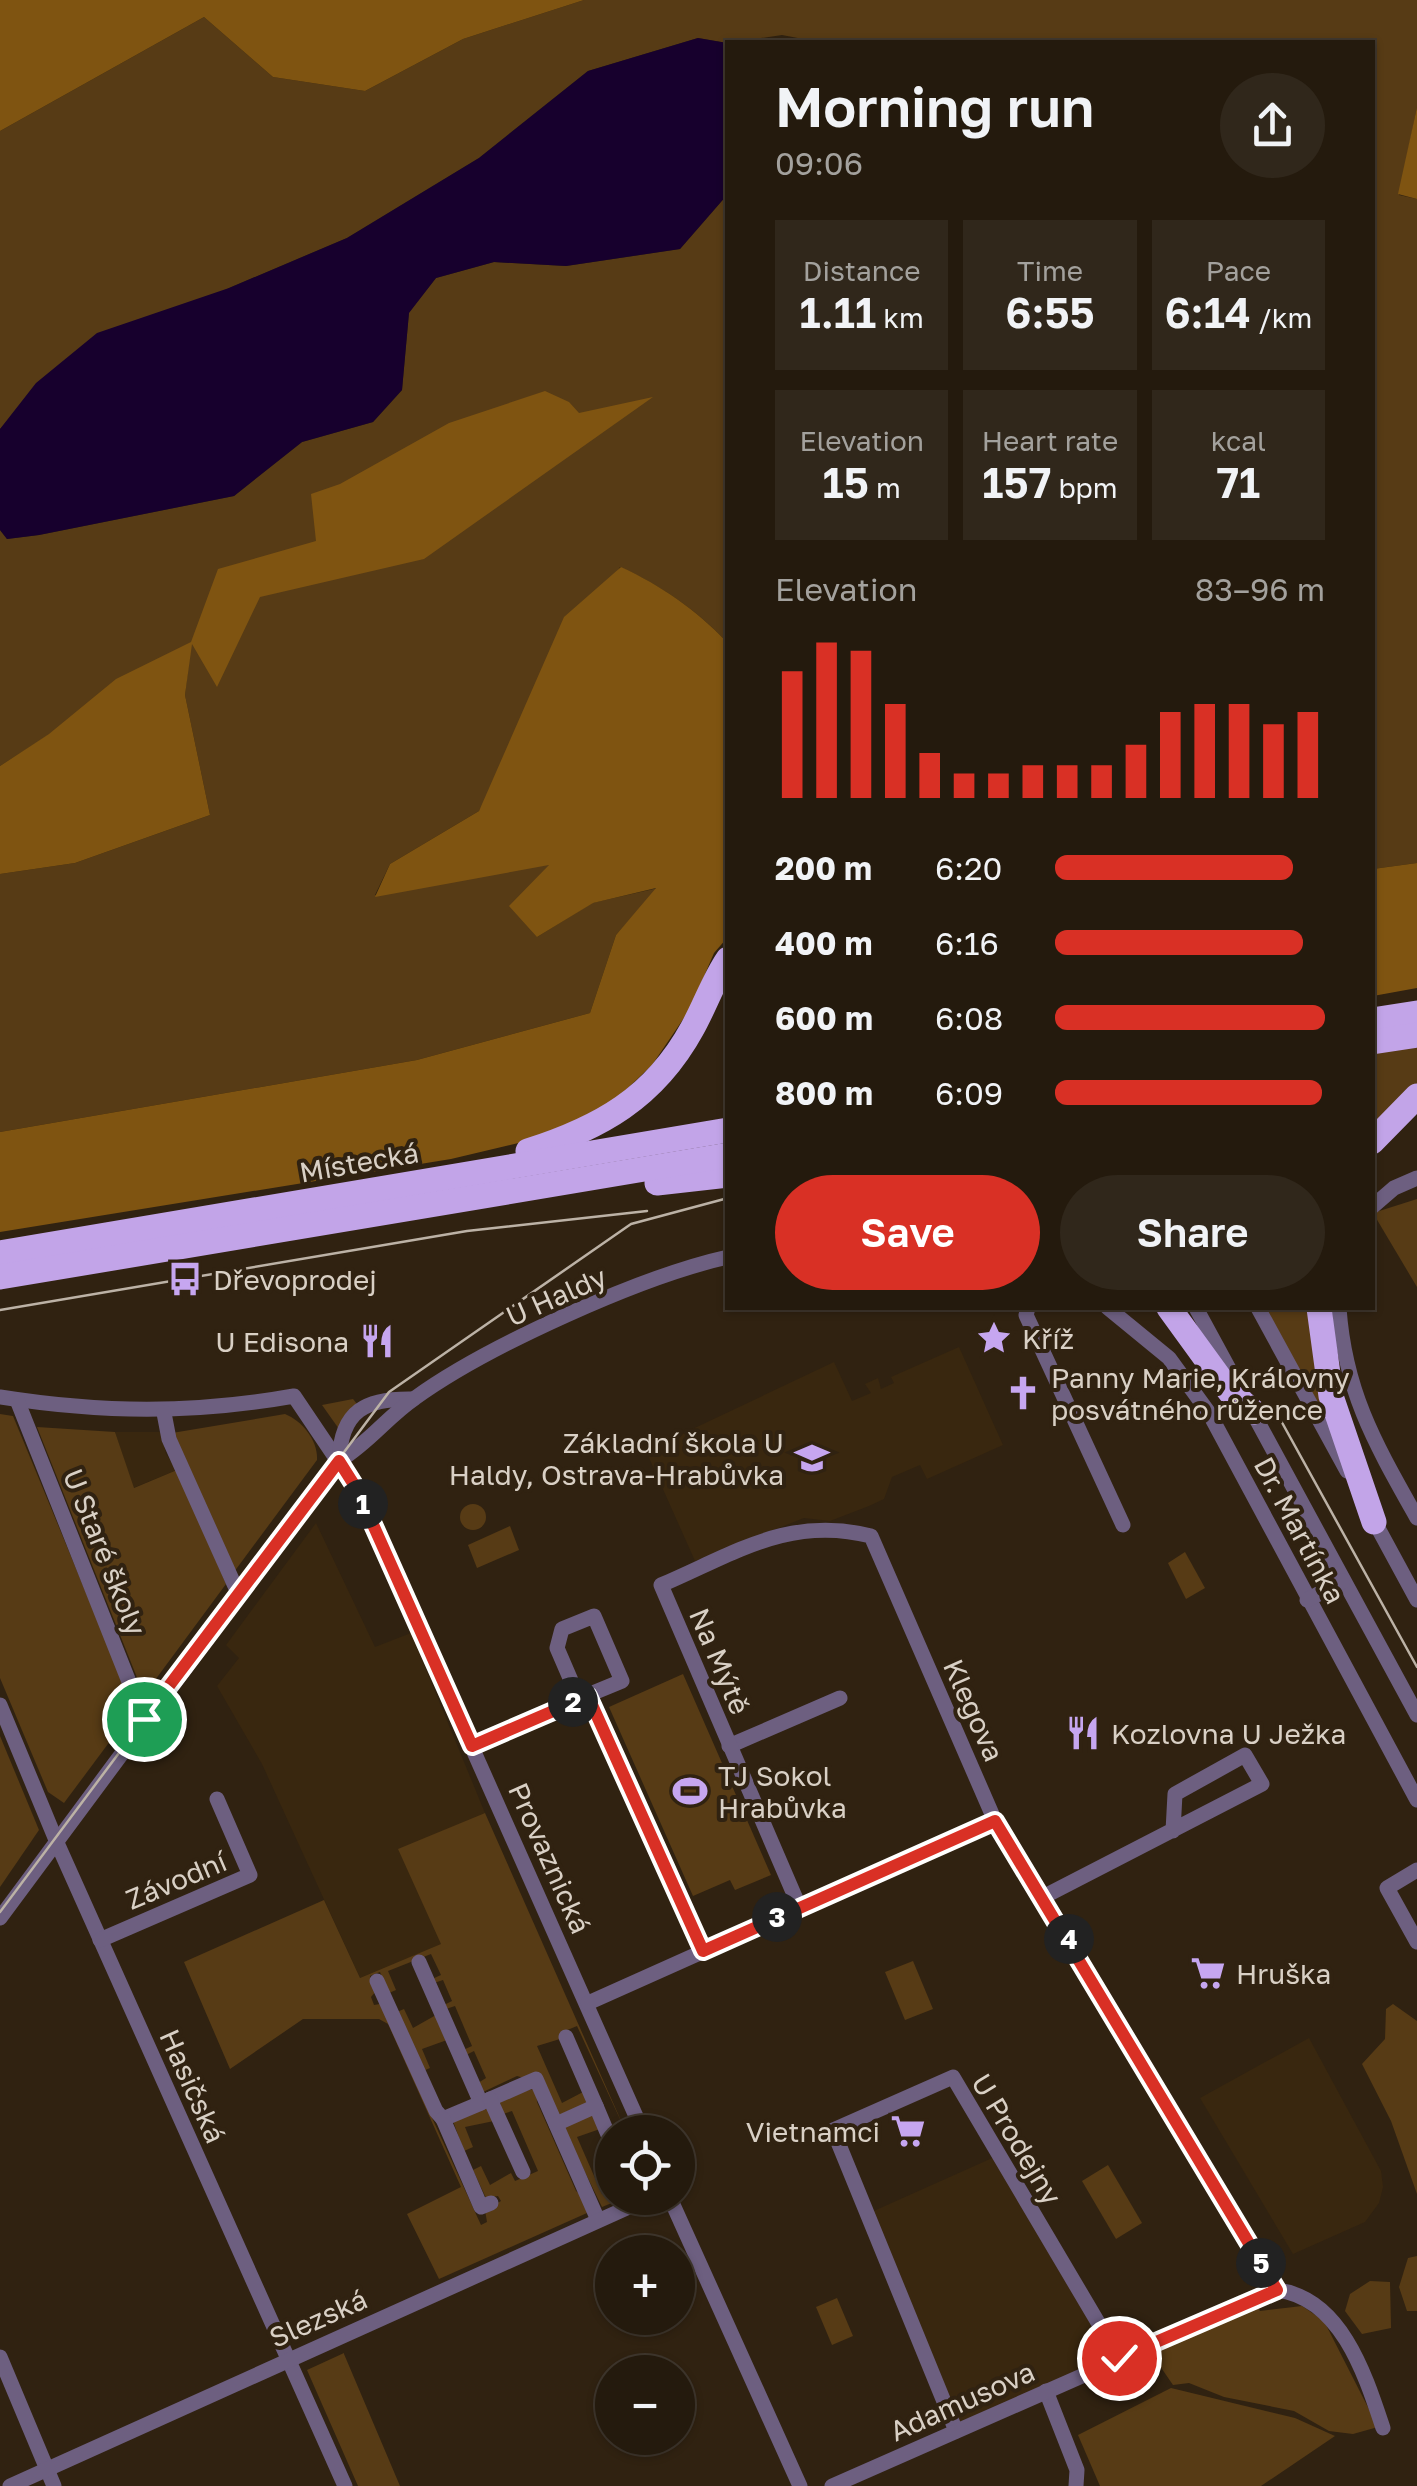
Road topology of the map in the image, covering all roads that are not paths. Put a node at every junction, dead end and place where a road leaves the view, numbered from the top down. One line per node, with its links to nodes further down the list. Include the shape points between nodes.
1 (725, 965): 11 (highway, via 681,1048 630,1106 574,1136)
2 (1417, 1012): 3 (highway)
3 (1375, 1019)
4 (1417, 1035): 5 (highway)
5 (1375, 1042)
6 (1417, 1096): 8 (highway)
7 (725, 1131): 11 (highway, Místecká)
8 (1375, 1139)
9 (725, 1156): 13 (highway, Místecká)
10 (725, 1175): 13 (highway)
11 (448, 1178): 15 (highway, Místecká)
12 (1417, 1178): 14 (street)
13 (458, 1203): 17 (highway, Místecká)
14 (1375, 1204)
15 (0, 1253)
16 (725, 1258): 26 (street, U Haldy, via 509,1344)
17 (0, 1277)
18 (1027, 1310): 33 (street)
19 (1110, 1310): 37 (street, Dr. Martínka, via 1170,1358 1209,1413)
20 (1170, 1310): 29 (highway, via 1230,1392)
21 (1197, 1310): 29 (street, Dr. Martínka)
22 (1259, 1310): 32 (street)
23 (1319, 1310): 32 (highway, via 1330,1396)
24 (1339, 1310): 31 (street, via 1354,1396)
25 (0, 1397): 27 (street)
26 (413, 1398): 30 (street, U Haldy, via 366,1446); 30 (street, U Haldy, via 361,1408 341,1436)
27 (17, 1400): 28 (street); 43 (street, U Staré školy)
28 (164, 1412): 30 (street, Provaznická, via 294,1396); 36 (street, via 169,1439)
29 (1254, 1412): 35 (street, Dr. Martínka)
30 (339, 1461): 36 (street); 44 (street, Provaznická)
31 (1417, 1518)
32 (1374, 1522): 38 (street)
33 (1124, 1525)
34 (871, 1536): 45 (street, Na Mýtě, via 835,1527 789,1531 660,1585); 48 (street, Klegova)
35 (1342, 1581): 37 (street); 42 (street, Dr. Martínka)
36 (240, 1596): 43 (street)
37 (1308, 1600): 47 (street, Dr. Martínka)
38 (1417, 1600)
39 (584, 1697): 39 (street, via 622,1681 594,1616 562,1629 557,1648); 44 (street); 57 (street)
40 (840, 1698): 45 (street)
41 (0, 1705): 50 (street, Hasičská)
42 (1417, 1714)
43 (146, 1722): 50 (street)
44 (472, 1746): 60 (street, Provaznická)
45 (730, 1746): 53 (street, Na Mýtě)
46 (217, 1799): 55 (street, Závodní, via 250,1875)
47 (1417, 1800)
48 (995, 1821): 52 (street, Klegova); 53 (street)
49 (1173, 1831): 49 (street, via 1262,1784 1245,1755 1175,1794); 52 (street)
50 (56, 1842): 54 (street); 55 (street, Hasičská)
51 (1417, 1870): 56 (street, via 1386,1888)
52 (1043, 1897): 73 (street, Klegova)
53 (799, 1906): 57 (street)
54 (0, 1918)
55 (100, 1940): 76 (street, Hasičská)
56 (1417, 1942)
57 (703, 1951): 60 (street)
58 (419, 1962): 62 (street)
59 (377, 1981): 66 (street)
60 (588, 2003): 65 (street, Provaznická)
61 (566, 2037): 63 (street)
62 (486, 2101): 66 (street); 67 (street, via 536,2080); 68 (street)
63 (596, 2106): 64 (street); 67 (street)
64 (600, 2115)
65 (636, 2115)
66 (443, 2119): 69 (street, via 481,2207)
67 (556, 2124): 72 (street)
68 (523, 2172)
69 (490, 2203)
70 (610, 2215): 72 (street, Slezská)
71 (678, 2215): 84 (street)
72 (598, 2220): 76 (street, Slezská)
73 (1277, 2290): 75 (street, Adamusova); 78 (street, via 1305,2296 1330,2315)
74 (0, 2357): 80 (street)
75 (1119, 2358): 77 (street, Adamusova); 79 (street, U Prodejny, via 953,2077 834,2130)
76 (287, 2359): 80 (street, Slezská); 83 (street, Hasičská)
77 (1046, 2391): 79 (street, Adamusova); 86 (street, via 1077,2470)
78 (1383, 2428)
79 (956, 2431): 85 (street, Adamusova)
80 (47, 2470): 81 (street, Slezská); 82 (street)
81 (10, 2486)
82 (54, 2486)
83 (344, 2486)
84 (800, 2486)
85 (832, 2486)
86 (1076, 2486)

